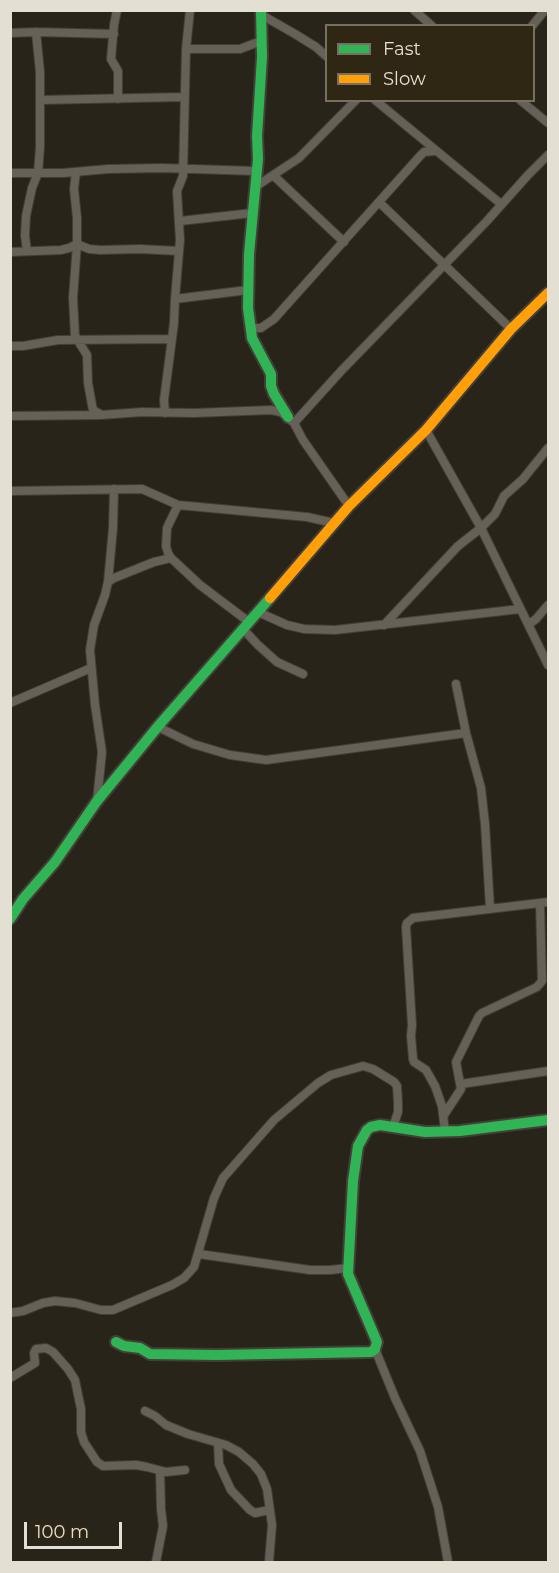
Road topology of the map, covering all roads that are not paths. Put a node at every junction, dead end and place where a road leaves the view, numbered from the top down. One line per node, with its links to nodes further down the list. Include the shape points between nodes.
1 (117, 10): 10 (street)
2 (190, 10): 12 (street)
3 (545, 10): 7 (street)
4 (260, 12): 11 (street); 13 (street)
5 (418, 12): 6 (street)
6 (430, 24)
7 (534, 24)
8 (36, 32): 9 (street); 10 (street); 16 (street)
9 (10, 33)
10 (114, 34): 15 (street, via 111,59 118,72)
11 (261, 41): 12 (street, via 240,49); 26 (street)
12 (186, 49): 14 (street)
13 (325, 54)
14 (184, 97): 15 (street); 25 (street)
15 (118, 99): 16 (street)
16 (40, 100): 29 (street)
17 (354, 102): 30 (street, via 303,154)
18 (377, 102): 21 (street)
19 (523, 102): 20 (street)
20 (549, 123)
21 (417, 136): 22 (street); 24 (street)
22 (435, 151): 24 (street); 33 (street)
23 (549, 155): 33 (street)
24 (420, 156): 32 (street)
25 (183, 169): 26 (street); 27 (street); 35 (street, via 177,191)
26 (256, 171): 31 (street)
27 (76, 172): 29 (street); 37 (street)
28 (10, 173): 29 (street)
29 (38, 173): 38 (street, via 26,216)
30 (274, 176): 31 (street); 36 (street)
31 (255, 187): 34 (street)
32 (379, 202): 36 (street); 41 (street)
33 (501, 204): 41 (street)
34 (252, 213): 35 (street); 42 (street)
35 (180, 221): 39 (street)
36 (344, 242): 45 (street, via 274,319 261,328)
37 (77, 244): 38 (street, via 61,250); 39 (street, via 100,250); 48 (street, via 73,318)
38 (27, 251): 40 (street)
39 (179, 251): 44 (street)
40 (10, 252)
41 (444, 265): 46 (street); 53 (street)
42 (248, 290): 44 (street); 45 (street)
43 (549, 293): 46 (street)
44 (175, 299): 47 (street)
45 (251, 328): 53 (street, via 255,345 271,374 274,393)
46 (511, 329): 54 (street)
47 (172, 339): 48 (street); 50 (street)
48 (78, 340): 49 (street); 51 (street, via 87,355 93,410)
49 (10, 346)
50 (165, 413): 51 (street); 53 (street, via 271,410)
51 (101, 415): 52 (street)
52 (10, 416)
53 (291, 420): 59 (street)
54 (426, 430): 59 (street); 61 (street)
55 (549, 448): 61 (street, via 504,496 495,514)
56 (114, 489): 57 (street); 58 (street, via 142,489); 63 (street)
57 (10, 490)
58 (178, 505): 60 (street); 62 (street, via 167,528 166,546)
59 (349, 506): 60 (street)
60 (334, 523): 66 (street)
61 (481, 528): 65 (street); 68 (street, via 458,546)
62 (171, 558): 63 (street); 69 (street)
63 (108, 582): 71 (street, via 94,625)
64 (549, 604): 67 (street, via 536,619)
65 (520, 609): 67 (street); 68 (street)
66 (258, 612): 68 (street, via 303,629); 69 (street)
67 (527, 621): 70 (street)
68 (384, 625)
69 (246, 626): 72 (street, via 277,662); 75 (street)
70 (549, 665)
71 (91, 668): 74 (street); 77 (street, via 102,752)
72 (303, 674)
73 (456, 684): 76 (street)
74 (10, 703)
75 (158, 727): 76 (street, via 193,744 266,760); 77 (street)
76 (466, 733): 79 (street, via 481,788)
77 (97, 801): 80 (street)
78 (544, 903): 79 (street); 82 (street, via 542,981 479,1016 456,1062)
79 (490, 908): 83 (street, via 413,918 406,927 412,1059 426,1070)
80 (10, 919)
81 (549, 1071): 82 (street)
82 (461, 1084): 83 (street)
83 (444, 1115): 86 (street)
84 (549, 1119): 86 (street)
85 (393, 1127): 86 (street); 87 (street, via 398,1110 397,1086 374,1069 359,1066 336,1072 318,1083 274,1120 223,1178); 88 (street, via 371,1127 358,1146)
86 (445, 1131)
87 (199, 1254): 88 (street, via 310,1270); 89 (street, via 184,1278 117,1309 101,1310 55,1301)
88 (348, 1268): 91 (street, via 350,1282 377,1342)
89 (10, 1313)
90 (116, 1342): 91 (street, via 140,1348 147,1354 366,1353)
91 (375, 1349): 100 (street, via 420,1451 438,1507)
92 (10, 1377): 96 (street, via 35,1363 36,1349 53,1352 75,1380 81,1432 97,1462 103,1466 136,1465)
93 (145, 1411): 94 (street, via 166,1425)
94 (218, 1444): 97 (street, via 239,1452 261,1474); 97 (street, via 219,1464 231,1490 255,1513)
95 (185, 1470): 96 (street)
96 (160, 1471): 98 (street, via 163,1526)
97 (269, 1510): 99 (street)
98 (156, 1563)
99 (270, 1563)
100 (448, 1563)

